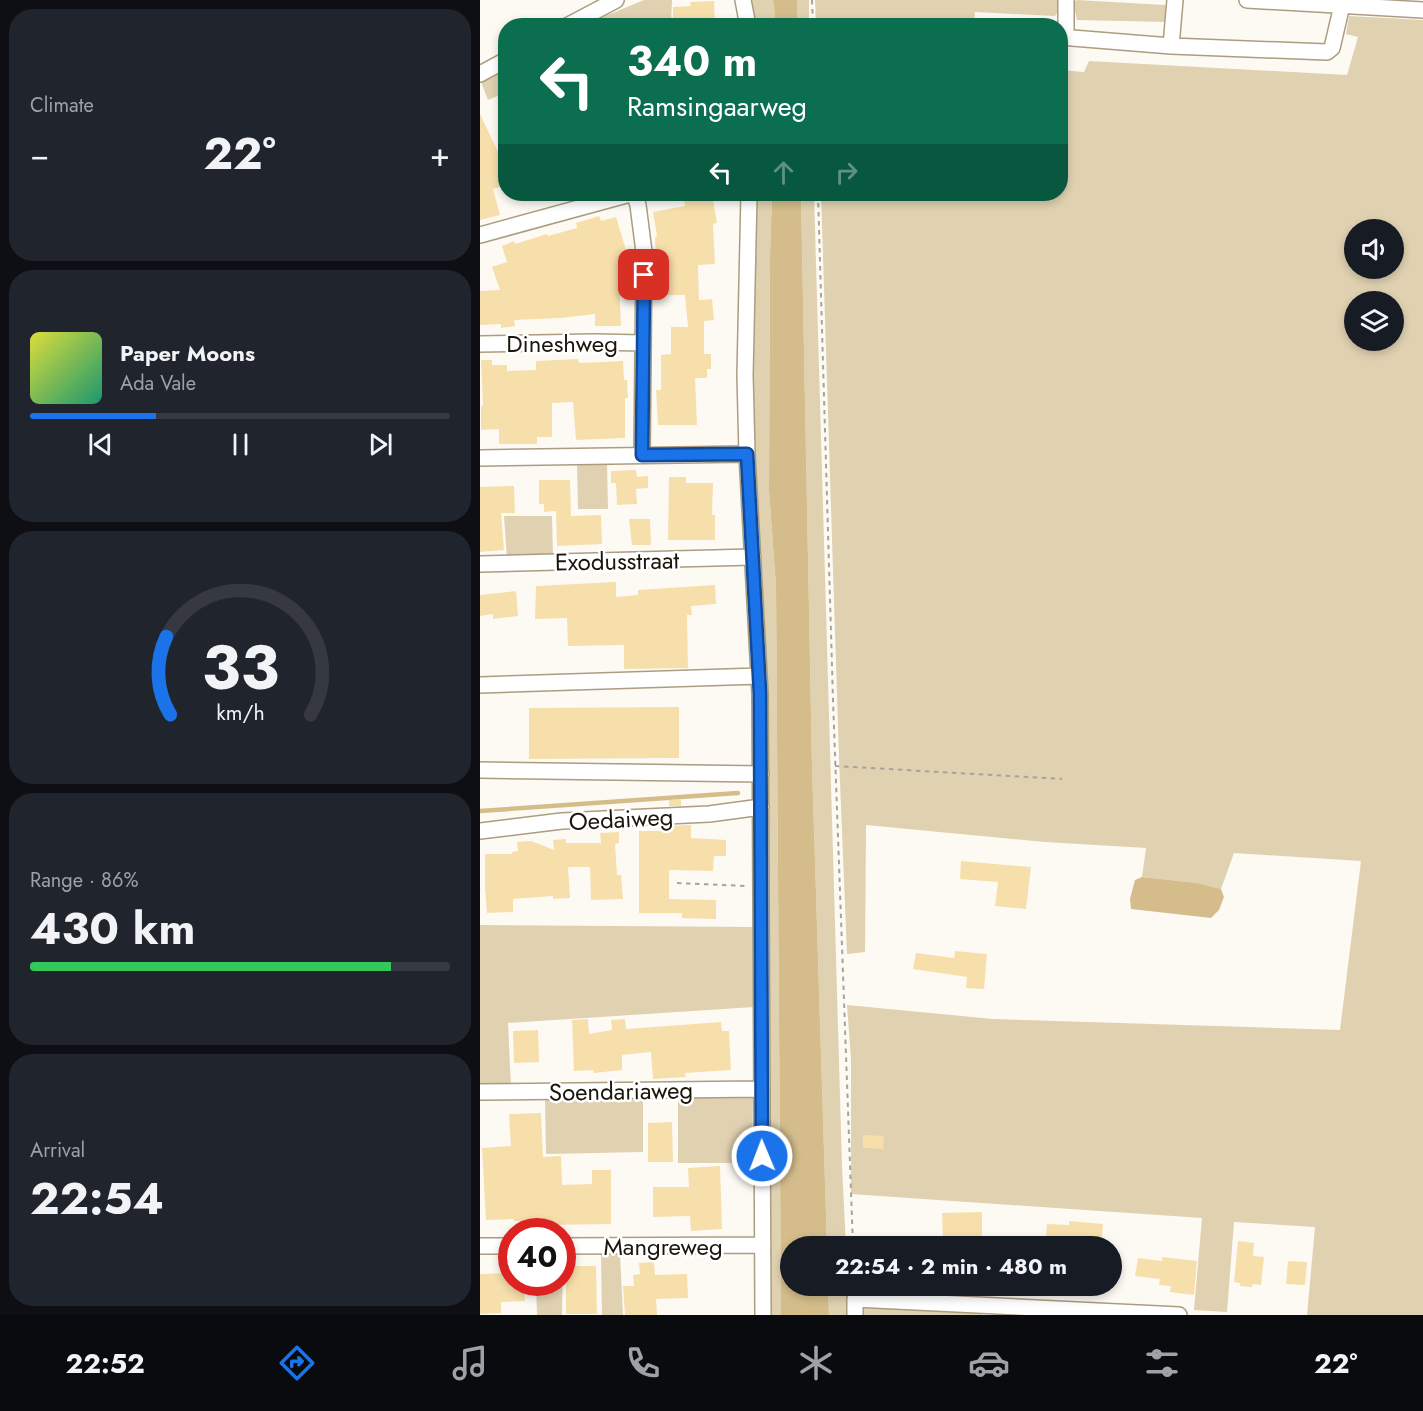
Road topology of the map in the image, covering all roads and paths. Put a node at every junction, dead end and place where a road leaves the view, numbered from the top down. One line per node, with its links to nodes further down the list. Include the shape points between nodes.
1 (616, 0): 9 (street)
2 (743, 0): 10 (street)
3 (812, 0): 11 (path)
4 (1066, 0): 12 (street)
5 (1175, 0): 14 (street)
6 (1247, 0): 7 (street)
7 (1342, 5): 8 (street); 14 (street, via 1332,48 1327,52)
8 (1423, 10)
9 (582, 18)
10 (746, 18)
11 (813, 18)
12 (1065, 18)
13 (1068, 38): 14 (street)
14 (1171, 46)
15 (498, 64): 16 (street)
16 (480, 74)
17 (606, 201): 21 (street)
18 (636, 201): 22 (street, via 645,252)
19 (749, 201): 24 (street)
20 (818, 201): 31 (path)
21 (480, 235)
22 (643, 343): 23 (street, Dineshweg); 25 (street)
23 (480, 344)
24 (747, 454): 25 (street); 27 (street)
25 (642, 455): 26 (street)
26 (480, 459)
27 (753, 557): 28 (street, Exodusstraat); 29 (street)
28 (480, 564)
29 (759, 676): 30 (street); 33 (street)
30 (480, 685)
31 (835, 766): 34 (path); 41 (path)
32 (480, 770): 33 (street)
33 (761, 774): 35 (street)
34 (1062, 779)
35 (761, 807): 36 (street, Oedaiweg); 38 (street)
36 (480, 831)
37 (677, 883): 38 (path)
38 (761, 887): 39 (street)
39 (761, 1089): 40 (street, Soendariaweg); 42 (street)
40 (480, 1092)
41 (853, 1236)
42 (763, 1245): 45 (street, Mangreweg); 46 (street)
43 (480, 1246): 44 (street)
44 (498, 1246)
45 (576, 1246)
46 (763, 1315)
47 (855, 1315): 48 (street, via 855,1299)
48 (1179, 1315)

